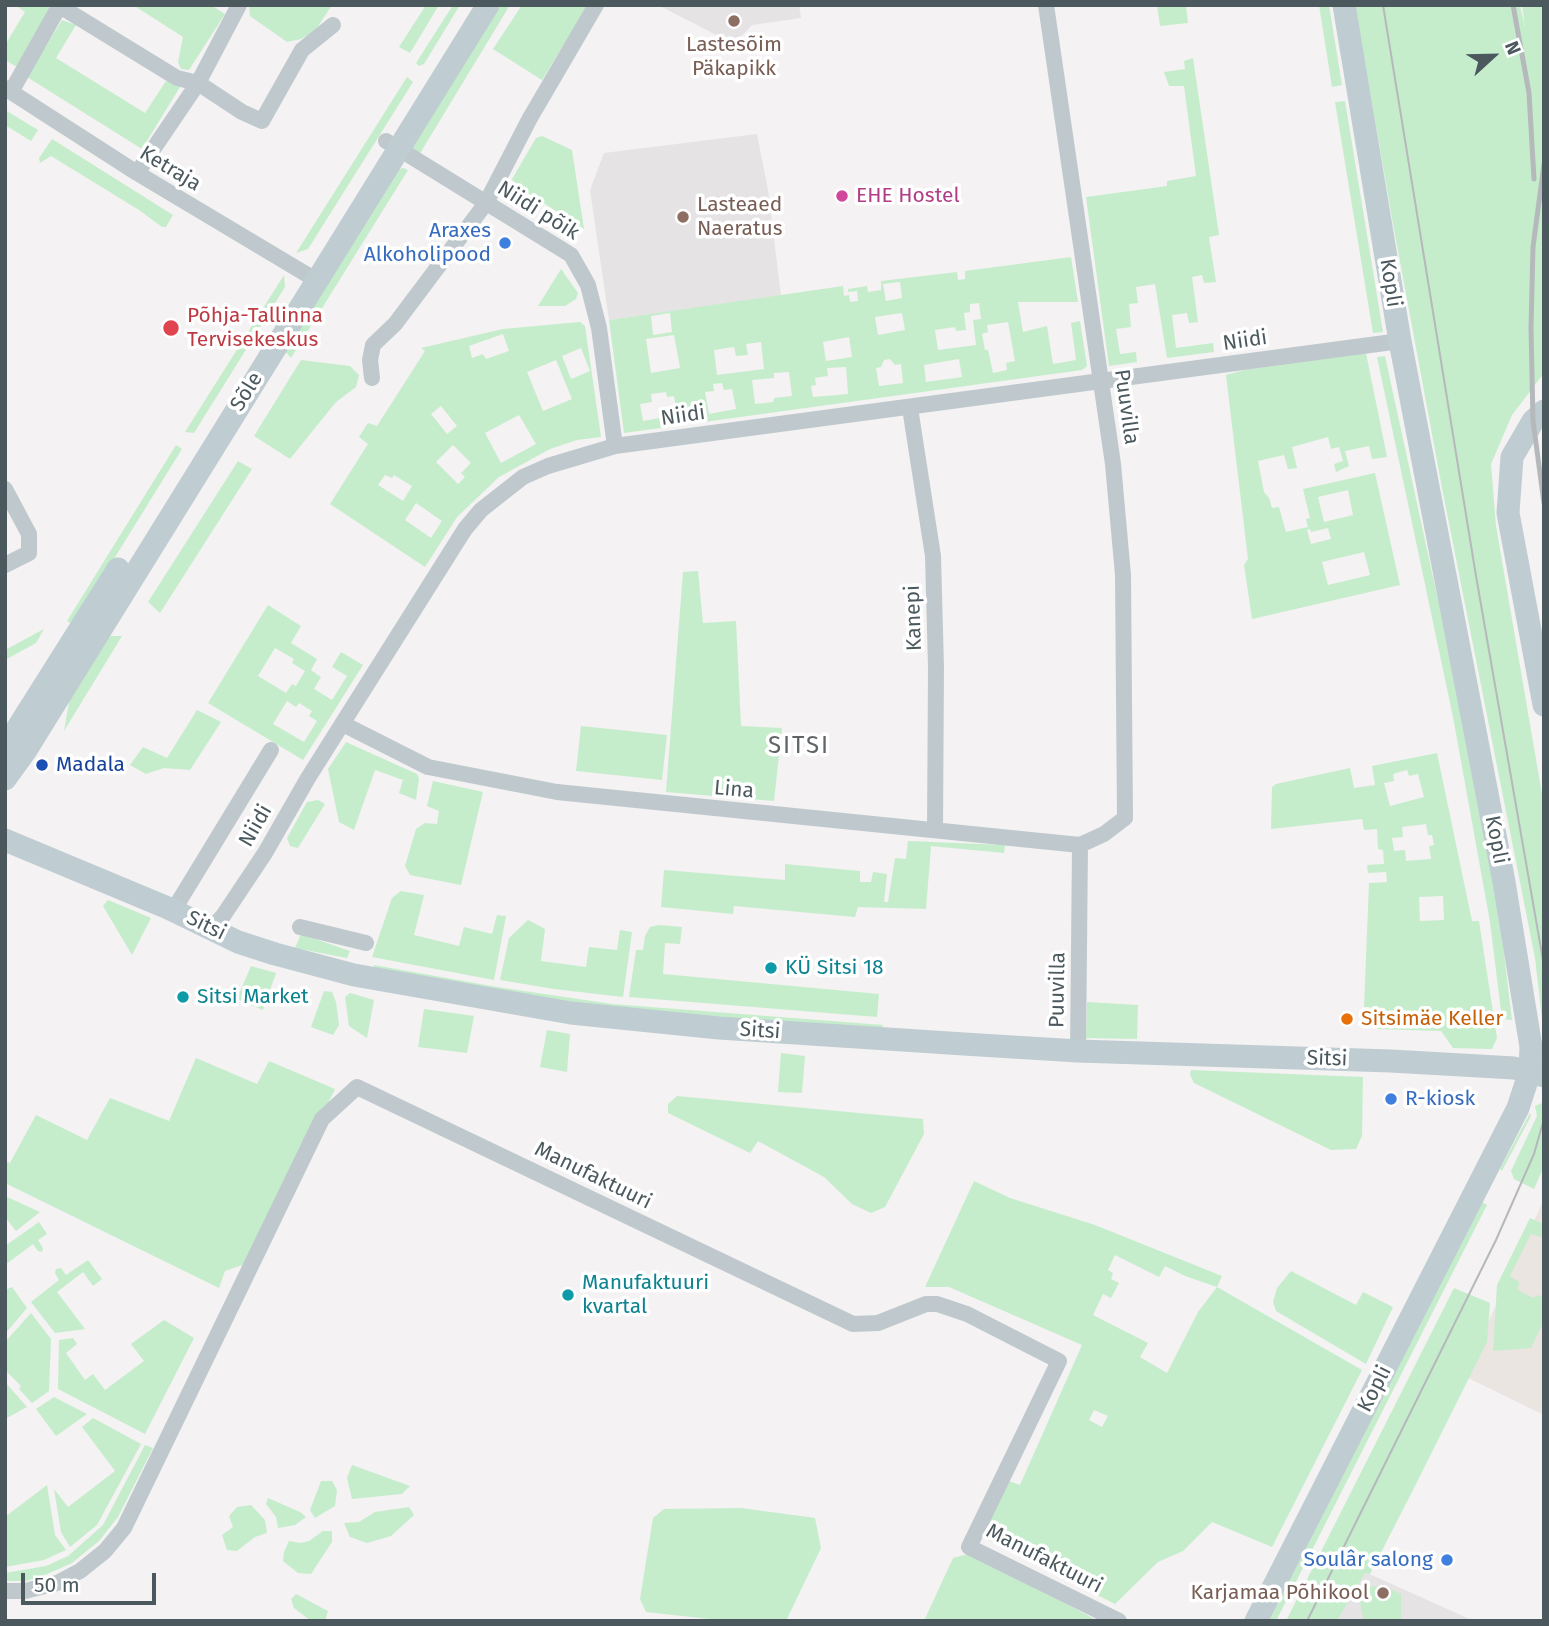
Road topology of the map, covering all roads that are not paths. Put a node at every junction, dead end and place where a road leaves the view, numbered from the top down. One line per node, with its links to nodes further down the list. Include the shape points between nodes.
1 (59, 5): 9 (street, via 177,78); 10 (street)
2 (470, 5): 11 (street, Sõle)
3 (488, 5): 11 (street, Sõle)
4 (596, 5): 13 (street)
5 (1046, 5): 17 (street, Puuvilla)
6 (1344, 5): 15 (street, Kopli)
7 (236, 6): 9 (street)
8 (333, 25): 9 (street, via 302,50 262,121)
9 (198, 83): 12 (street)
10 (8, 90): 12 (street, Ketraja)
11 (392, 145): 13 (street, Niidi põik); 14 (street, Sõle)
12 (137, 173): 14 (street, Ketraja)
13 (485, 203): 16 (street, via 395,324 373,345); 20 (street, Niidi põik, via 571,255 581,270 600,328)
14 (310, 276): 25 (street, Sõle); 27 (street, Sõle)
15 (1400, 341): 17 (street, Niidi); 36 (street, Kopli)
16 (372, 378)
17 (1102, 382): 18 (street, Niidi); 30 (street, Puuvilla, via 1123,575 1125,818)
18 (910, 408): 20 (street, Niidi); 28 (street, Kanepi, via 933,556)
19 (1544, 411): 23 (street, via 1512,457 1508,513)
20 (615, 446): 24 (street, Niidi, via 523,477 481,510)
21 (5, 489): 22 (street, via 29,534 29,553)
22 (5, 565)
23 (1544, 705)
24 (343, 724): 28 (street, Lina, via 428,767 539,789); 33 (street, Niidi, via 265,852)
25 (5, 748)
26 (271, 750): 31 (street)
27 (5, 779)
28 (935, 830): 30 (street, Lina)
29 (5, 840): 31 (street, Sitsi)
30 (1080, 845): 35 (street, Puuvilla)
31 (173, 911): 33 (street, Sitsi)
32 (300, 927): 34 (street)
33 (212, 928): 35 (street, Sitsi, via 238,942 338,971 571,1013 719,1028)
34 (366, 943)
35 (1078, 1051): 36 (street, Sitsi, via 1380,1061)
36 (1537, 1073): 39 (street, Kopli)
37 (5, 1591): 38 (street, Manufaktuuri, via 57,1583 80,1571 124,1528 322,1119 357,1087 853,1324 878,1323 937,1304 967,1314 1059,1361 969,1547)
38 (1119, 1621)
39 (1256, 1621)

